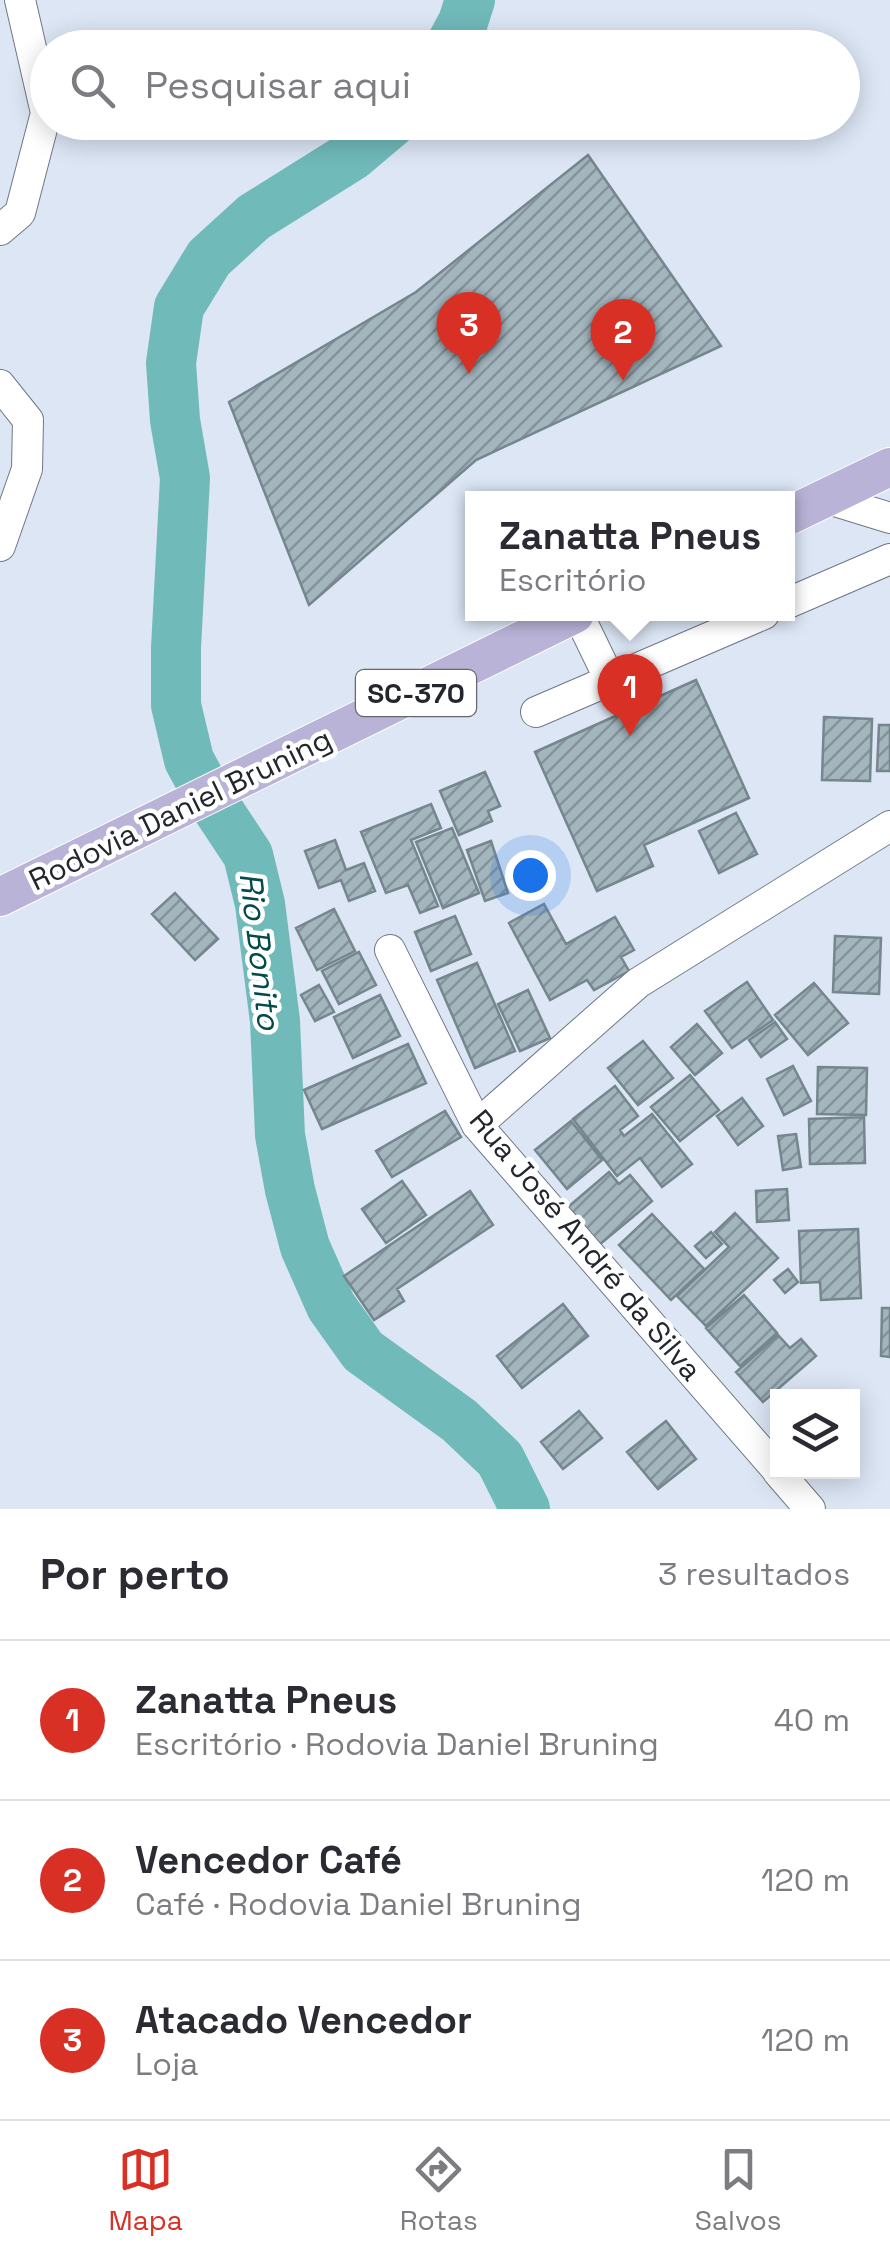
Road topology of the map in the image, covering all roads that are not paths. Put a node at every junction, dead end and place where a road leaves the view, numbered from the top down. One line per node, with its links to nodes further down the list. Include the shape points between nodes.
1 (20, 0): 2 (street)
2 (30, 43)
3 (39, 140): 4 (street, via 20,213)
4 (0, 230)
5 (0, 385): 10 (street, via 28,420 27,469)
6 (890, 468): 7 (main road)
7 (825, 498): 8 (main road); 9 (street)
8 (795, 513)
9 (890, 518)
10 (0, 546)
11 (890, 559): 12 (street)
12 (795, 601)
13 (562, 621): 19 (main road, Rodovia Daniel Bruning / SC-370)
14 (580, 621): 16 (street)
15 (748, 621): 16 (street)
16 (610, 680): 17 (street)
17 (536, 712)
18 (890, 826): 21 (street, via 638,983)
19 (0, 898)
20 (390, 950): 21 (street, Rua José André da Silva)
21 (477, 1125): 22 (street, Rua José André da Silva)
22 (770, 1462)
23 (785, 1479): 24 (street, Rua José André da Silva)
24 (810, 1509)

